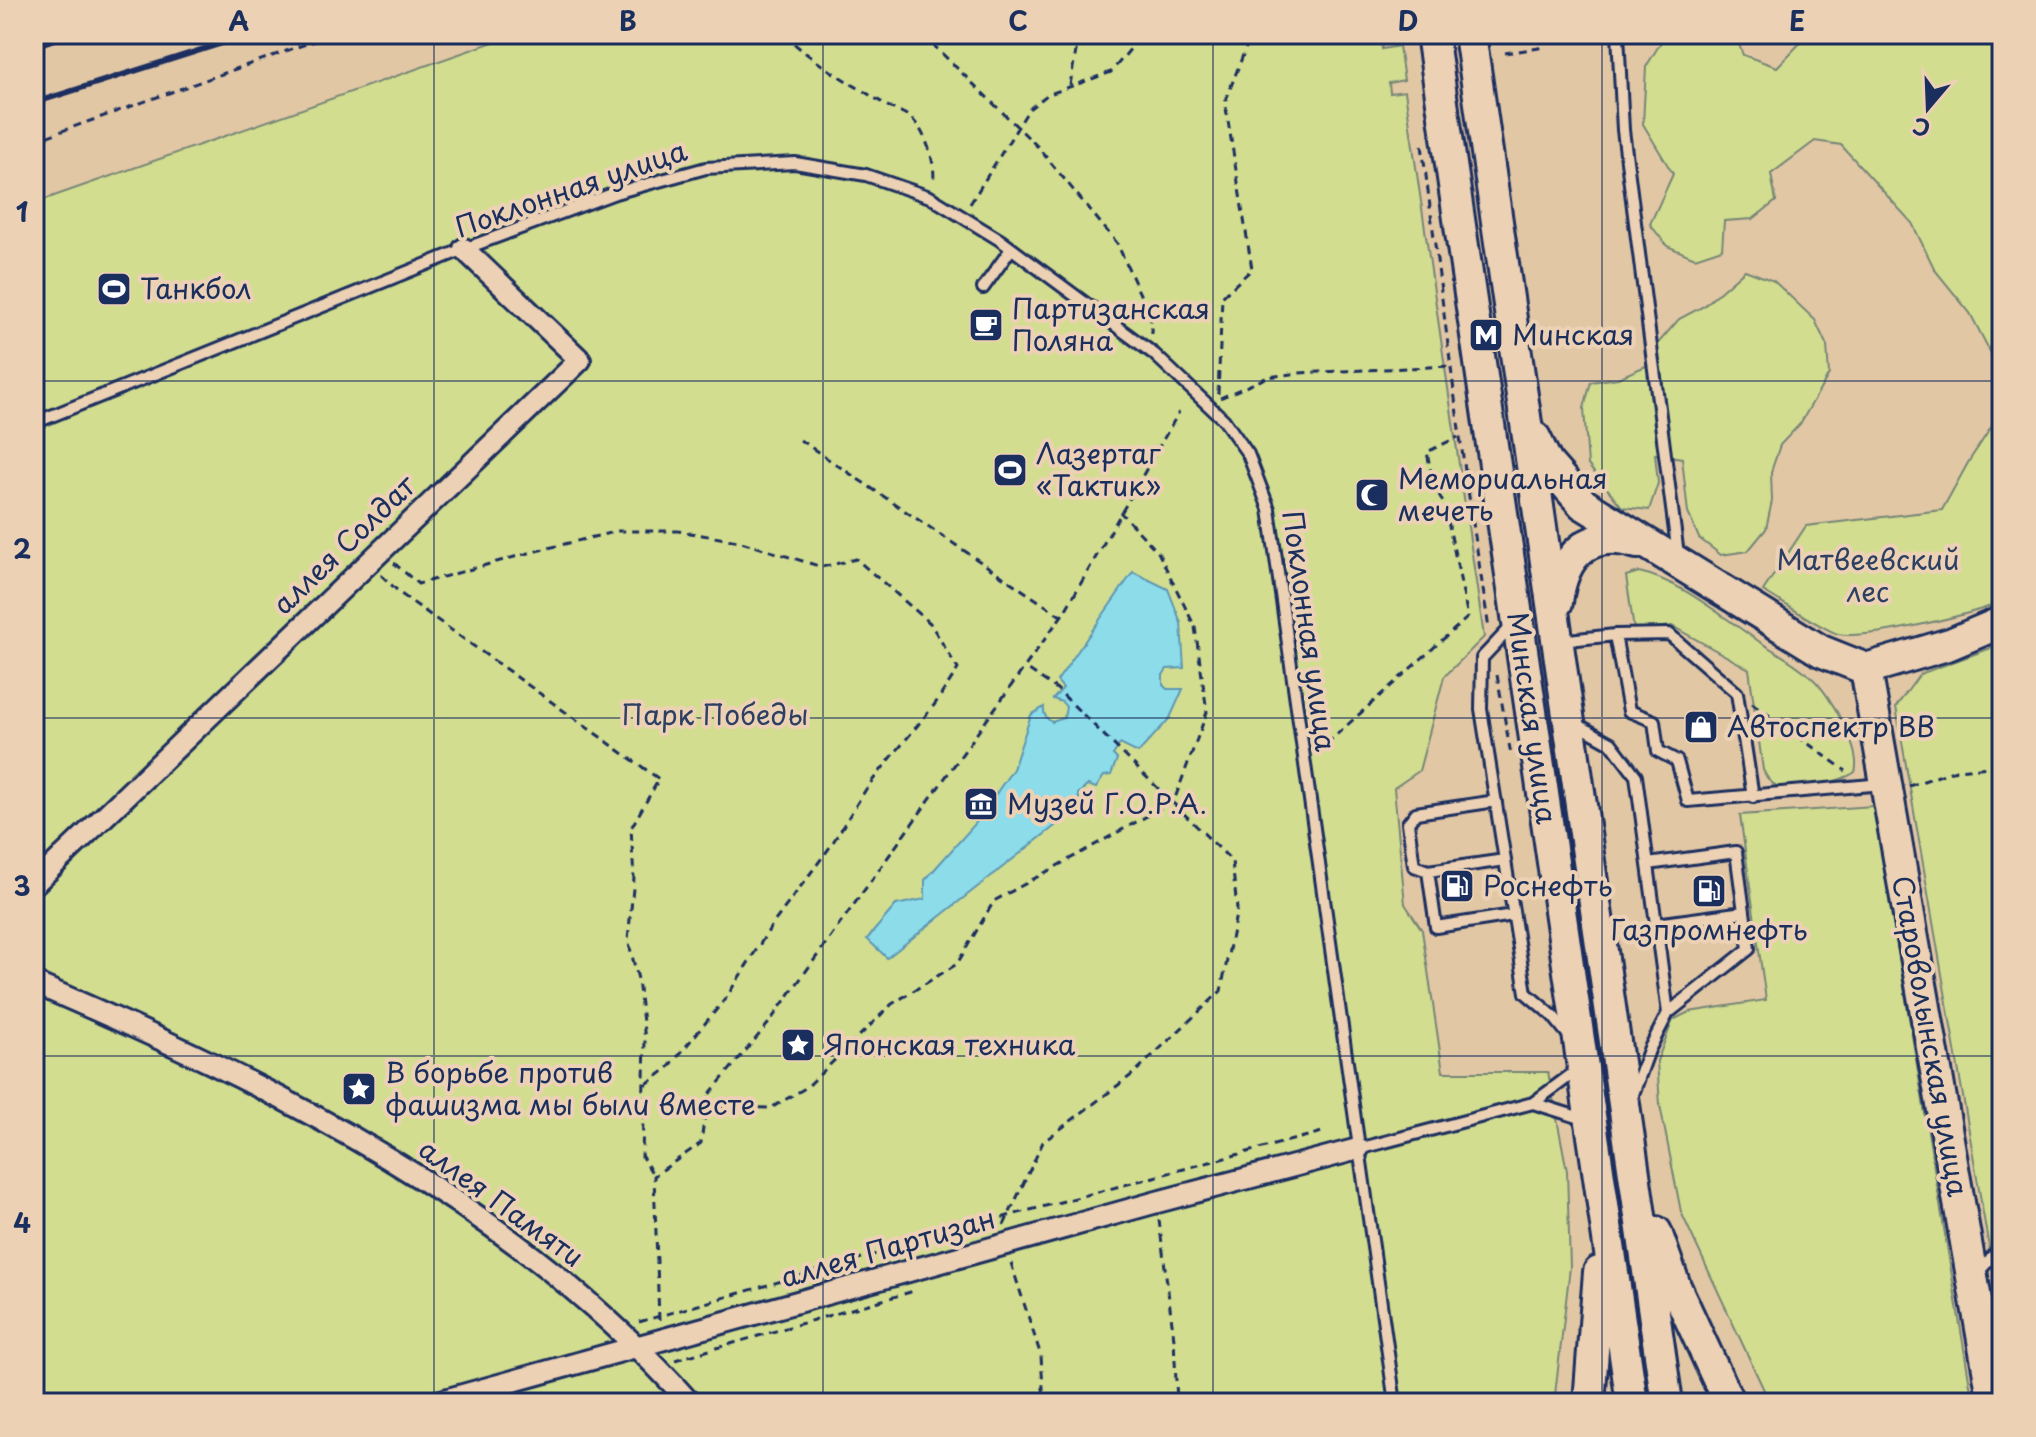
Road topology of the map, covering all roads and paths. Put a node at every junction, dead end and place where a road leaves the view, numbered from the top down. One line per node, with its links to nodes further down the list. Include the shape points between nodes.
1 (334, 34): 14 (path)
2 (784, 34): 15 (path, via 800,50 912,119 930,152 935,174)
3 (922, 34): 20 (path, via 1037,146 1117,243 1151,319)
4 (1079, 34): 12 (path)
5 (1143, 34): 12 (path, via 1111,72)
6 (1251, 34): 21 (path, via 1225,102 1252,269 1222,297 1218,399 1268,377)
7 (1432, 34): 32 (main road, Минская улица)
8 (1470, 34): 23 (main road, Минская улица)
9 (1537, 34): 11 (path, via 1539,48)
10 (1618, 34): 30 (lane, via 1623,130)
11 (1505, 53)
12 (1070, 87): 16 (path, via 1029,109)
13 (1420, 132): 21 (path)
14 (34, 141)
15 (930, 197): 16 (lane, Поклонная улица); 17 (lane, Поклонная улица, via 866,175 795,163 706,168 615,193)
16 (962, 217): 18 (lane, Поклонная улица)
17 (464, 249): 24 (lane, Поклонная улица); 29 (street, аллея Солдат, via 580,360)
18 (1011, 249): 19 (lane); 20 (lane, Поклонная улица)
19 (983, 288)
20 (1154, 354): 41 (lane, Поклонная улица, via 1224,420 1248,454 1269,509)
21 (1451, 366): 25 (path)
22 (1179, 412): 27 (path)
23 (1525, 418): 28 (main road, via 1547,463 1583,504); 34 (main road, Минская улица)
24 (34, 423)
25 (1460, 437): 36 (path); 41 (path, via 1427,452 1445,507 1468,617)
26 (800, 440): 31 (path)
27 (1120, 512): 31 (path); 45 (path, via 1158,552 1195,627 1207,712)
28 (1646, 546): 30 (main road); 34 (main road, via 1620,537 1600,539 1573,555 1558,595)
29 (373, 556): 50 (street, аллея Солдат); 57 (path, via 401,594 659,779 631,828 634,878 628,940 643,1012); 57 (path, via 418,584 618,531 723,538 822,567 856,559 930,623 958,669 868,786 726,998 669,1067)
30 (1679, 565): 38 (main road, via 1821,651)
31 (1061, 616): 37 (path)
32 (1518, 620): 36 (lane); 56 (main road, Минская улица)
33 (2002, 622): 38 (main road)
34 (1556, 632): 35 (lane); 40 (main road, Минская улица)
35 (1615, 635): 39 (lane, via 1669,634); 44 (lane, via 1629,711 1654,721 1658,751 1677,761 1688,801)
36 (1492, 646): 46 (lane, via 1482,658 1481,709)
37 (1025, 667): 45 (path, via 1057,689); 58 (path, via 768,1024)
38 (1866, 669): 43 (main road, Староволынская улица)
39 (1737, 693): 43 (path); 44 (lane)
40 (1569, 719): 48 (lane, via 1611,743 1636,776); 60 (main road, Минская улица)
41 (1304, 763): 63 (lane, Поклонная улица)
42 (2002, 766): 43 (path)
43 (1879, 787): 44 (lane); 71 (main road, Староволынская улица)
44 (1753, 797)
45 (1174, 801): 58 (path, via 994,901 957,964 892,1004 807,1087 771,1108 721,1107); 68 (path, via 1232,861 1237,909 1221,991 1133,1074 1043,1142)
46 (1496, 801): 47 (lane); 49 (lane, via 1416,813 1408,823 1414,866)
47 (1505, 860): 49 (lane); 52 (lane)
48 (1648, 864): 51 (lane, via 1736,852); 53 (lane)
49 (1428, 871): 52 (lane, via 1436,927)
50 (34, 884)
51 (1744, 912): 53 (lane); 55 (lane, via 1749,949)
52 (1513, 915): 56 (lane, via 1526,993 1553,1016)
53 (1656, 924): 55 (lane)
54 (34, 983): 76 (street, аллея Памяти, via 262,1086 376,1149 557,1274)
55 (1668, 1013): 60 (lane)
56 (1582, 1058): 59 (lane); 61 (main road, Минская улица)
57 (644, 1086): 66 (path, via 642,1157)
58 (707, 1097): 66 (path, via 701,1143)
59 (1533, 1103): 61 (lane); 63 (lane)
60 (1626, 1112): 64 (main road, Минская улица)
61 (1591, 1122): 65 (main road, Минская улица)
62 (1326, 1131): 68 (path)
63 (1358, 1149): 67 (street, аллея Партизан); 82 (lane, Поклонная улица)
64 (1634, 1165): 85 (main road, Минская улица); 86 (main road, via 1675,1286)
65 (1599, 1174): 83 (main road, via 1599,1290); 84 (main road, Минская улица)
66 (654, 1176): 73 (path)
67 (1157, 1202): 69 (street, аллея Партизан); 81 (path)
68 (1008, 1216): 69 (path); 73 (path)
69 (1000, 1246): 75 (street, аллея Партизан); 80 (path, via 1041,1356)
70 (2002, 1247): 71 (lane)
71 (1973, 1277): 87 (main road, Староволынская улица)
72 (921, 1289): 77 (path)
73 (659, 1316): 74 (path); 75 (path)
74 (628, 1325)
75 (659, 1340): 76 (street, аллея Партизан)
76 (640, 1347): 77 (street, аллея Памяти); 78 (street, аллея Партизан)
77 (657, 1366): 79 (street, аллея Памяти)
78 (434, 1403)
79 (690, 1403)
80 (1044, 1403)
81 (1177, 1403)
82 (1395, 1403)
83 (1589, 1403)
84 (1632, 1403)
85 (1667, 1403)
86 (1729, 1403)
87 (1994, 1403)

